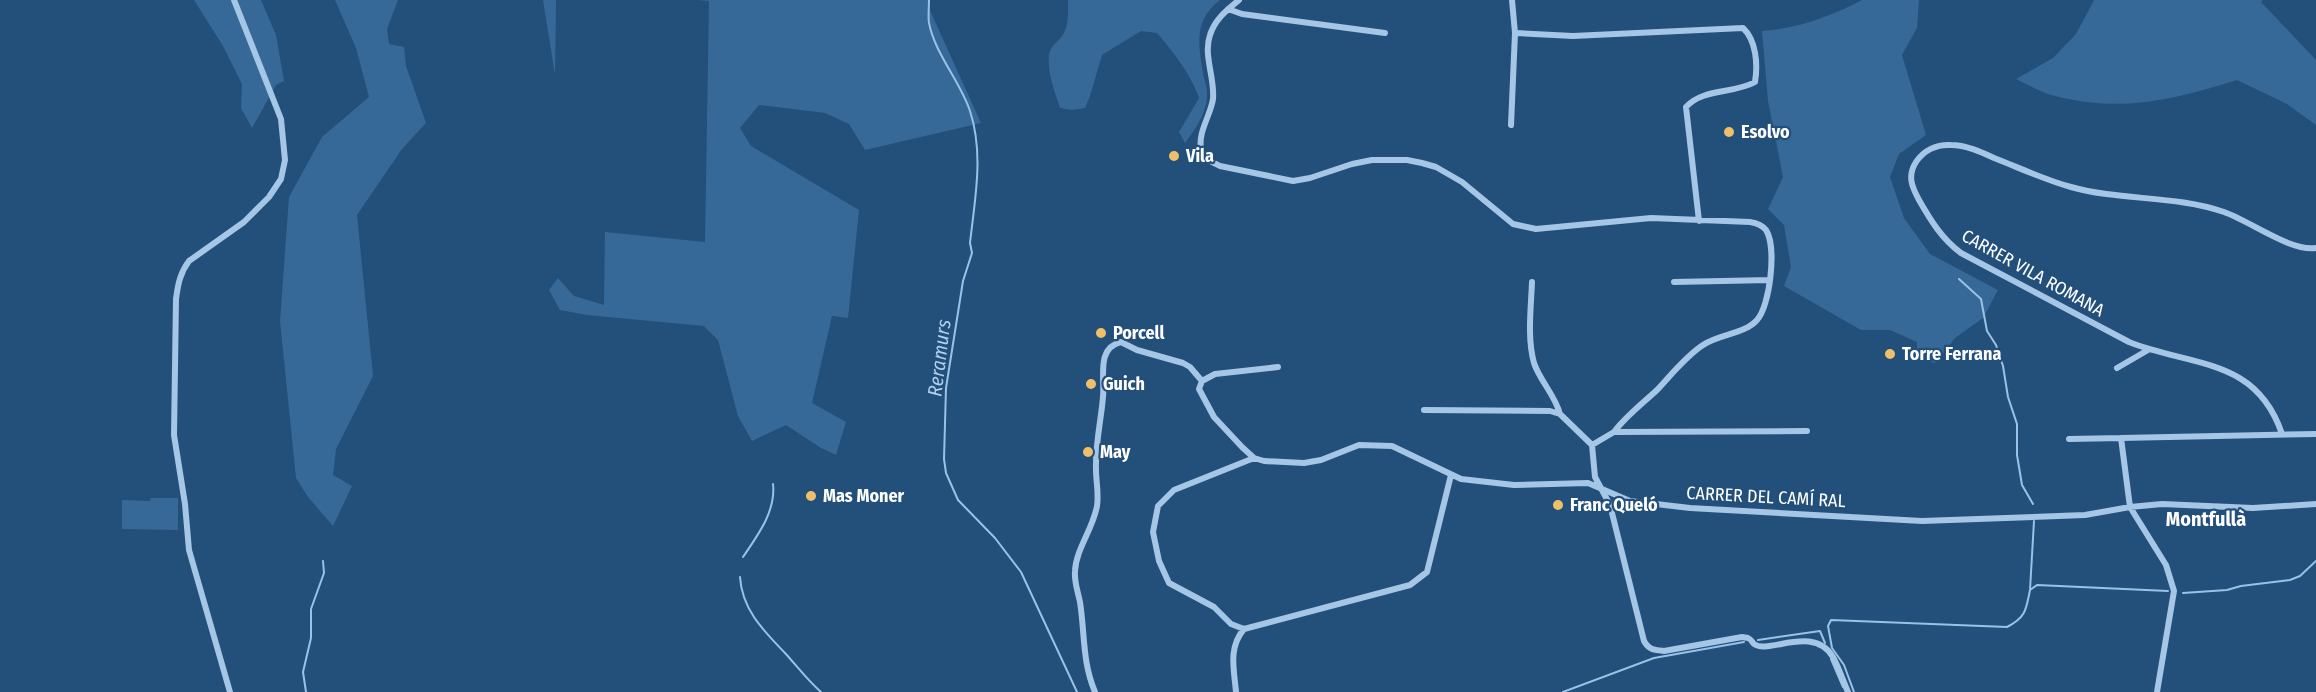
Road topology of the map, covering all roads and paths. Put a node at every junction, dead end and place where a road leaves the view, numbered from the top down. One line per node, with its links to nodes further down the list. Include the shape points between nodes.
1 (234, 0): 32 (street, via 281,119 285,160 281,179 269,197 244,222 183,269 176,299 174,435 189,550)
2 (1239, 0): 4 (street)
3 (1512, 0): 6 (street)
4 (1228, 9): 5 (street); 8 (street, via 1209,37 1213,99 1201,141 1204,155 1211,162 1293,181 1362,162 1407,160 1448,173 1522,227 1551,228 1651,218)
5 (1385, 33)
6 (1515, 33): 7 (street); 8 (street, via 1573,36 1743,28 1752,36 1755,82 1746,88 1692,100 1686,107)
7 (1511, 125)
8 (1699, 221): 10 (street, via 1750,222 1766,230 1771,250)
9 (2316, 248): 13 (street, CARRER VILA ROMANA, via 2299,248 2236,216 2200,205 2070,187 1962,146 1938,146 1919,157 1911,176 1912,186 1948,244)
10 (1770, 280): 12 (street); 20 (street, via 1760,317 1752,325 1702,345)
11 (1532, 282): 18 (street, via 1534,363)
12 (1674, 282)
13 (2148, 350): 15 (street); 21 (street, CARRER VILA ROMANA, via 2210,366 2247,381 2277,417)
14 (1278, 367): 16 (street, via 1215,374)
15 (2117, 368)
16 (1202, 381): 26 (street, via 1199,389 1214,417); 33 (street, via 1183,363 1121,342 1114,343 1104,359 1096,470 1099,492 1093,522 1075,568 1085,663)
17 (1424, 410): 18 (street)
18 (1560, 414): 25 (street)
19 (1807, 431): 20 (street)
20 (1614, 432): 25 (street)
21 (2282, 434): 22 (street); 23 (street)
22 (2316, 434)
23 (2121, 438): 24 (street); 30 (street)
24 (2069, 439)
25 (1592, 445): 28 (street, via 1595,477)
26 (1254, 458): 27 (street, CARRER DEL CAMÍ RAL, via 1304,463 1348,448 1392,446); 31 (street, via 1174,490 1158,506 1154,532 1159,561 1169,583 1214,607 1231,624)
27 (1451, 475): 28 (street, CARRER DEL CAMÍ RAL, via 1488,483 1588,483); 31 (street, via 1427,572 1410,585)
28 (1602, 488): 30 (street, CARRER DEL CAMÍ RAL, via 1630,501 1690,508 1922,521 2085,515); 35 (street, via 1648,647 1664,651 1742,637 1760,646 1809,642 1827,650)
29 (2316, 504): 30 (street, CARRER DEL CAMÍ RAL)
30 (2130, 507): 36 (street, via 2166,565 2174,591)
31 (1244, 629): 34 (street, via 1235,639 1233,653)
32 (230, 692)
33 (1095, 692)
34 (1236, 692)
35 (1848, 692)
36 (2157, 692)

